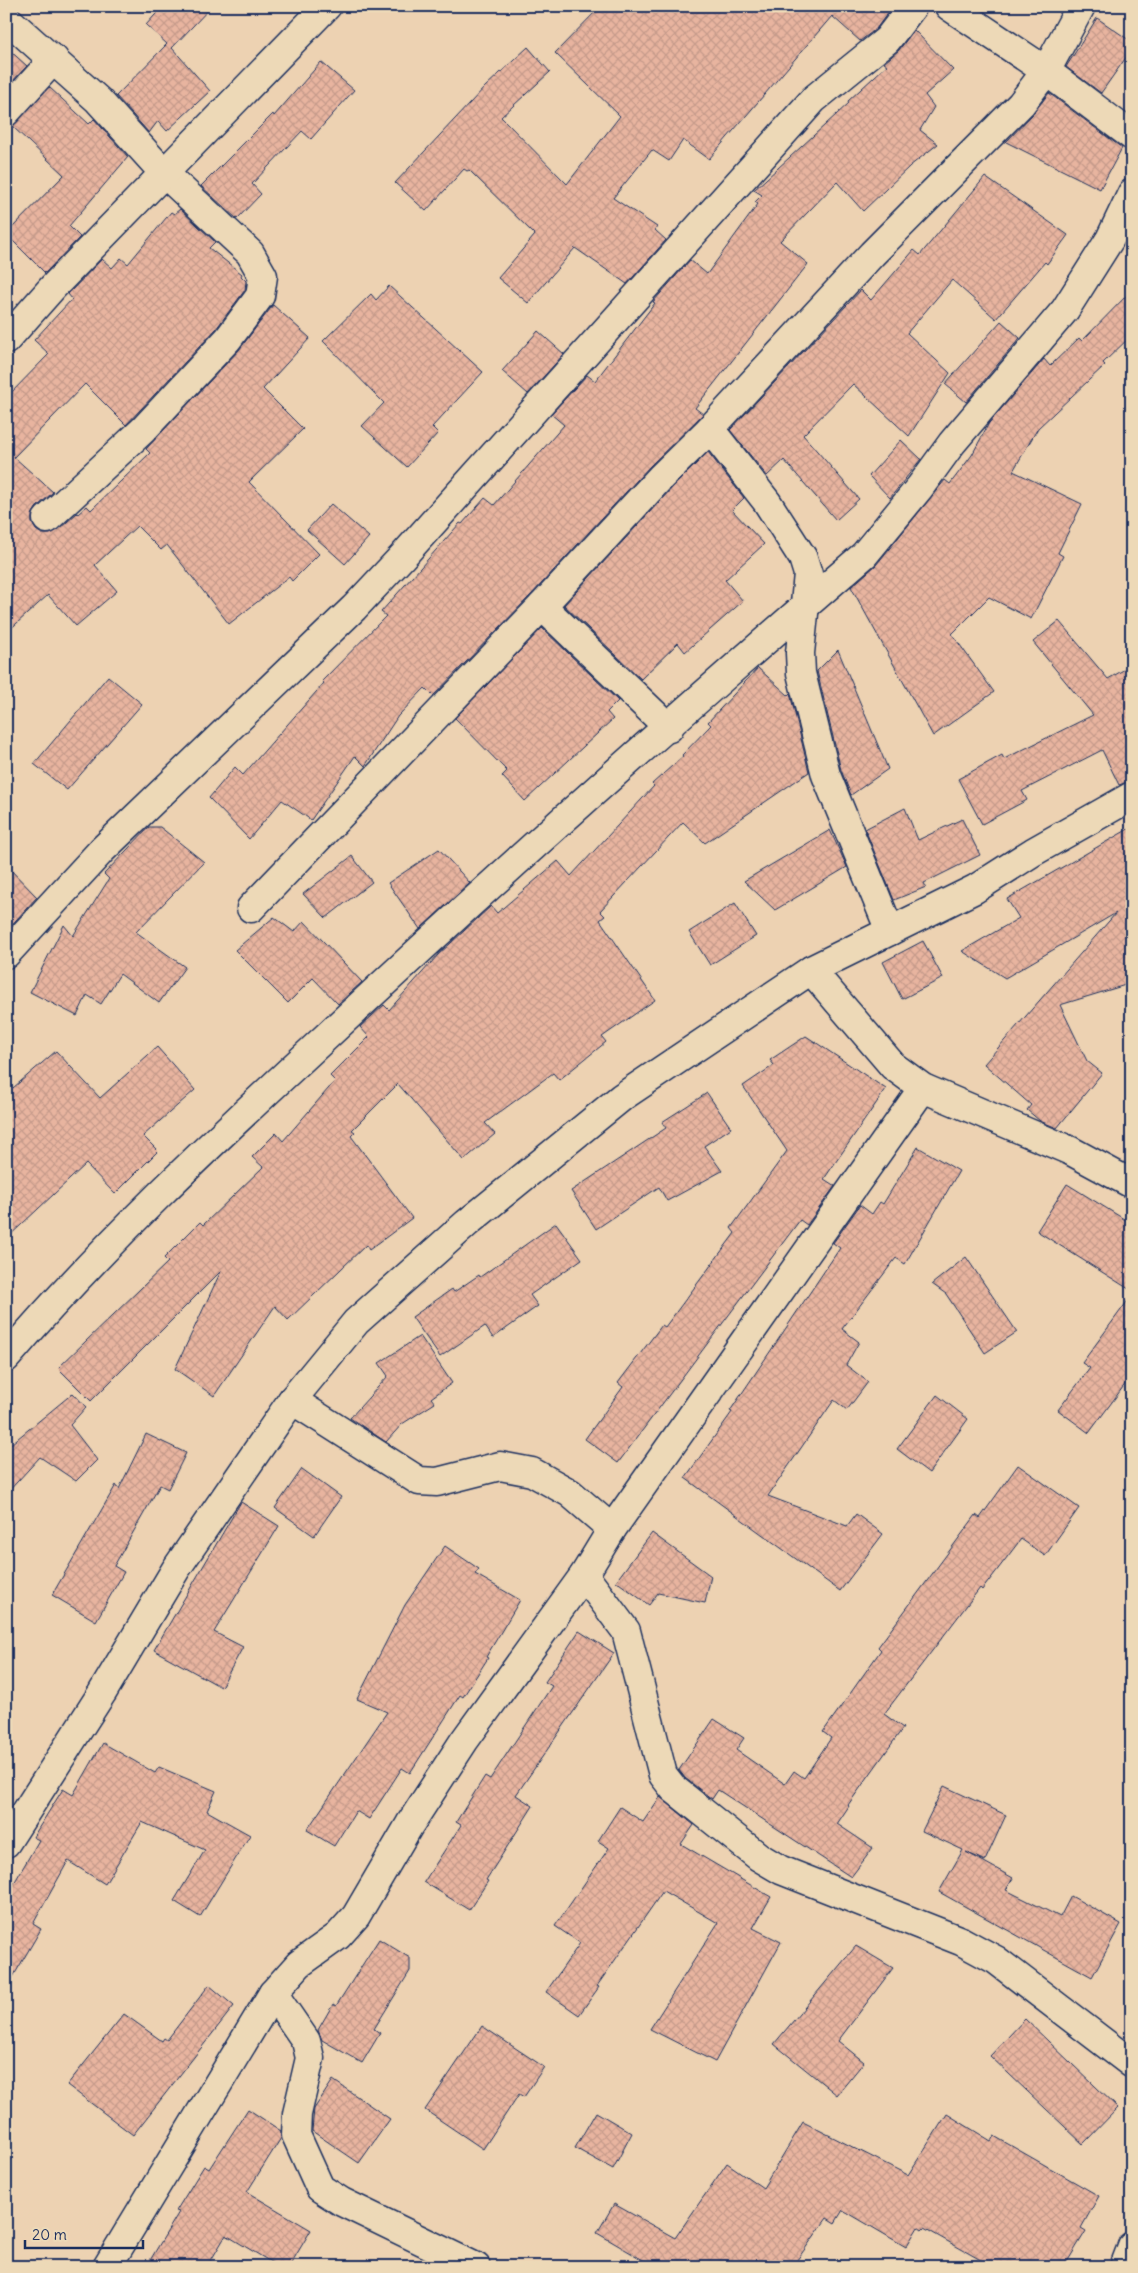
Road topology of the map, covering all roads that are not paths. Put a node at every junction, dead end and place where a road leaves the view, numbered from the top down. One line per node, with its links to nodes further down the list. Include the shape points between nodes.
1 (327, 6): 10 (street)
2 (913, 6): 21 (street, via 887,40 814,98 354,608 102,850)
3 (949, 6): 7 (street)
4 (1080, 6): 7 (street)
5 (6, 18): 6 (street)
6 (54, 59): 8 (street); 10 (street, via 98,100)
7 (1046, 71): 9 (street); 13 (street, via 1021,104 872,254)
8 (6, 112)
9 (1132, 136)
10 (164, 173): 12 (street); 14 (street, via 250,253 263,276 260,296 228,339 143,430)
11 (1132, 193): 16 (street, via 1110,239 1042,338 952,443 864,555)
12 (6, 340)
13 (710, 429): 15 (street); 16 (street, via 767,502 803,558 808,574)
14 (47, 519)
15 (542, 606): 17 (street); 19 (street)
16 (805, 606): 17 (street); 20 (street, via 801,673 826,775)
17 (669, 728): 25 (street, via 429,940 221,1135 51,1305)
18 (1132, 796): 20 (street, via 1032,852 975,889)
19 (251, 908)
20 (890, 931): 22 (street)
21 (6, 954)
22 (811, 970): 23 (street, via 893,1066); 26 (street, via 622,1097 467,1223 356,1322)
23 (923, 1088): 24 (street, via 1071,1151); 27 (street)
24 (1132, 1184)
25 (6, 1358)
26 (292, 1400): 27 (street, via 419,1480 437,1482 500,1466 532,1472 570,1492); 29 (street, via 176,1569)
27 (612, 1529): 28 (street)
28 (584, 1574): 30 (street, via 464,1741 356,1916 338,1936 299,1964); 31 (street, via 626,1631 663,1775 674,1789 759,1857 781,1870 961,1942 996,1960)
29 (6, 1843)
30 (273, 1993): 33 (street); 34 (street, via 306,2041 310,2058 297,2114 296,2135 320,2188 342,2202)
31 (1132, 2064)
32 (1132, 2246): 35 (street)
33 (107, 2267)
34 (476, 2267)
35 (1124, 2267)

